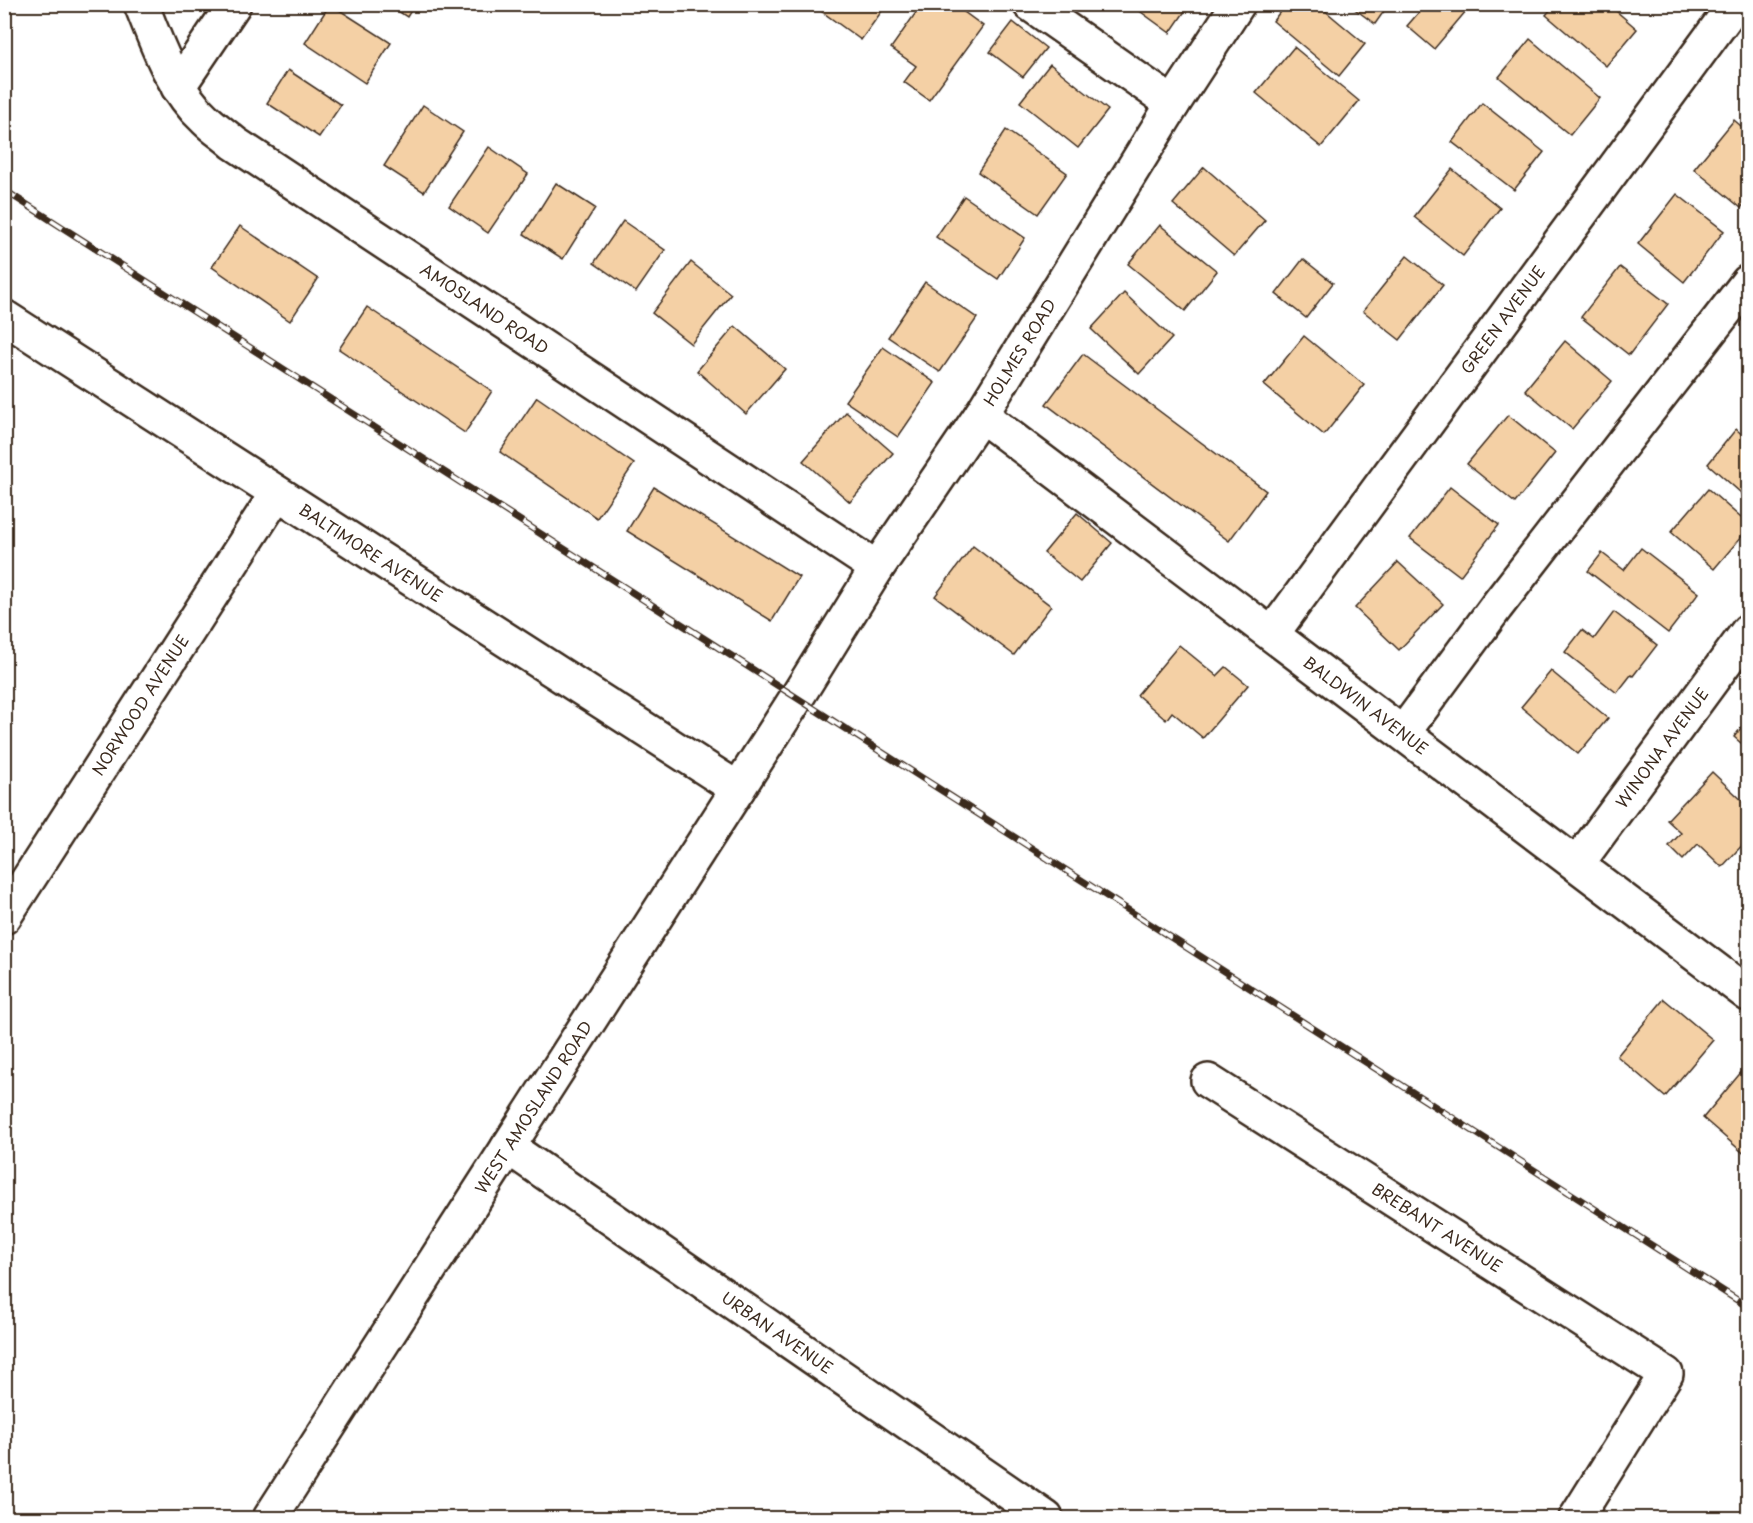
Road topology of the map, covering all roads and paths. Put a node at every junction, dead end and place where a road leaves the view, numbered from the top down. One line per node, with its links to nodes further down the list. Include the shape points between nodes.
1 (141, 4): 6 (street, AMOSLAND ROAD)
2 (234, 4): 6 (street)
3 (1030, 4): 7 (street)
4 (1238, 4): 7 (street, HOLMES ROAD)
5 (1735, 4): 14 (street, GREEN AVENUE)
6 (178, 87): 12 (street, AMOSLAND ROAD, via 204,118 234,142)
7 (1173, 104): 10 (street, HOLMES ROAD)
8 (1749, 282): 16 (street)
9 (4, 318): 11 (street, BALTIMORE AVENUE)
10 (981, 415): 12 (street, HOLMES ROAD); 14 (street, BALDWIN AVENUE)
11 (277, 493): 17 (street, BALTIMORE AVENUE); 19 (street, NORWOOD AVENUE)
12 (876, 567): 15 (street, HOLMES ROAD)
13 (1749, 631): 18 (street, WINONA AVENUE)
14 (1272, 634): 16 (street, BALDWIN AVENUE)
15 (797, 697): 17 (street, WEST AMOSLAND ROAD)
16 (1403, 733): 18 (street, BALDWIN AVENUE)
17 (738, 789): 22 (street, WEST AMOSLAND ROAD)
18 (1576, 864): 20 (street, BALDWIN AVENUE)
19 (4, 917)
20 (1749, 994)
21 (1208, 1081): 25 (street, BREBANT AVENUE, via 1666,1374)
22 (508, 1148): 23 (street, WEST AMOSLAND ROAD); 24 (street, URBAN AVENUE)
23 (270, 1518)
24 (1046, 1518)
25 (1576, 1518)

